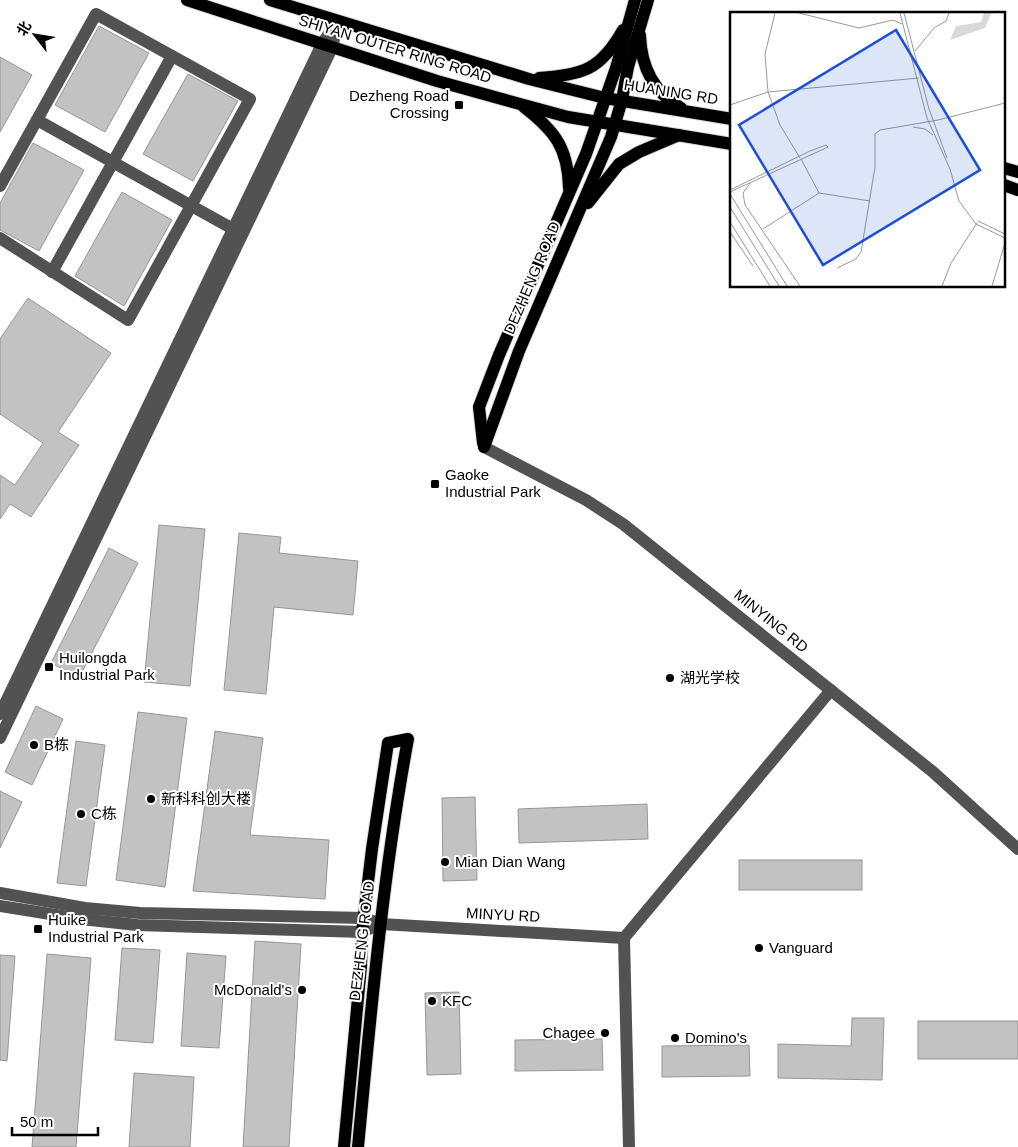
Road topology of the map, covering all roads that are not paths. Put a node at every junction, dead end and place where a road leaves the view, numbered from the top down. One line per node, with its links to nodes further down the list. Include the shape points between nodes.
1 (186, 0): 7 (main road, SHIYAN OUTER RING ROAD)
2 (270, 0): 6 (main road, SHIYAN OUTER RING ROAD)
3 (635, 0): 5 (main road)
4 (648, 0): 5 (main road)
5 (636, 19): 9 (main road, via 586,70 571,75); 10 (main road, DEZHENG ROAD); 11 (main road, DEZHENG ROAD); 13 (main road, via 641,52 651,80 665,97)
6 (338, 21): 7 (street); 9 (main road, SHIYAN OUTER RING ROAD)
7 (327, 46): 12 (main road, SHIYAN OUTER RING ROAD); 27 (street); 33 (street)
8 (172, 56): 15 (street, via 96,14); 20 (street); 25 (street, via 250,99)
9 (529, 79): 10 (main road, SHIYAN OUTER RING ROAD)
10 (605, 98): 11 (main road, HUANING RD); 16 (main road, DEZHENG ROAD)
11 (622, 100): 13 (main road, HUANING RD); 17 (main road, DEZHENG ROAD)
12 (520, 104): 16 (main road, SHIYAN OUTER RING ROAD, via 568,117); 24 (main road, via 547,127 558,142 569,172)
13 (685, 110): 14 (main road, HUANING RD)
14 (730, 118)
15 (37, 120): 20 (street); 21 (street)
16 (597, 120): 17 (main road, SHIYAN OUTER RING ROAD); 24 (main road, DEZHENG ROAD)
17 (615, 124): 18 (main road); 26 (main road, DEZHENG ROAD)
18 (679, 135): 19 (main road); 26 (main road, via 619,164)
19 (730, 144)
20 (113, 162): 25 (street); 29 (street)
21 (0, 186)
22 (1006, 186): 23 (main road)
23 (1018, 190)
24 (569, 194): 30 (main road, DEZHENG ROAD, via 479,407)
25 (191, 206): 27 (street); 29 (street, via 128,320)
26 (574, 221): 30 (main road, DEZHENG ROAD, via 519,351)
27 (234, 229): 32 (street)
28 (0, 238): 29 (street)
29 (52, 272)
30 (484, 448): 31 (street, MINYING RD, via 586,500 623,524)
31 (831, 690): 34 (street, MINYING RD, via 933,772); 40 (street)
32 (0, 714)
33 (0, 738)
34 (1018, 849)
35 (0, 893): 37 (street, via 85,908 140,913)
36 (0, 906): 39 (street, via 137,925)
37 (364, 918): 38 (street); 38 (main road, DEZHENG ROAD, via 388,743 408,739); 39 (main road, DEZHENG ROAD)
38 (381, 924): 39 (street); 40 (street, MINYU RD); 42 (main road, DEZHENG ROAD)
39 (362, 932): 41 (main road, DEZHENG ROAD)
40 (624, 938): 43 (street)
41 (344, 1147)
42 (358, 1147)
43 (629, 1147)

